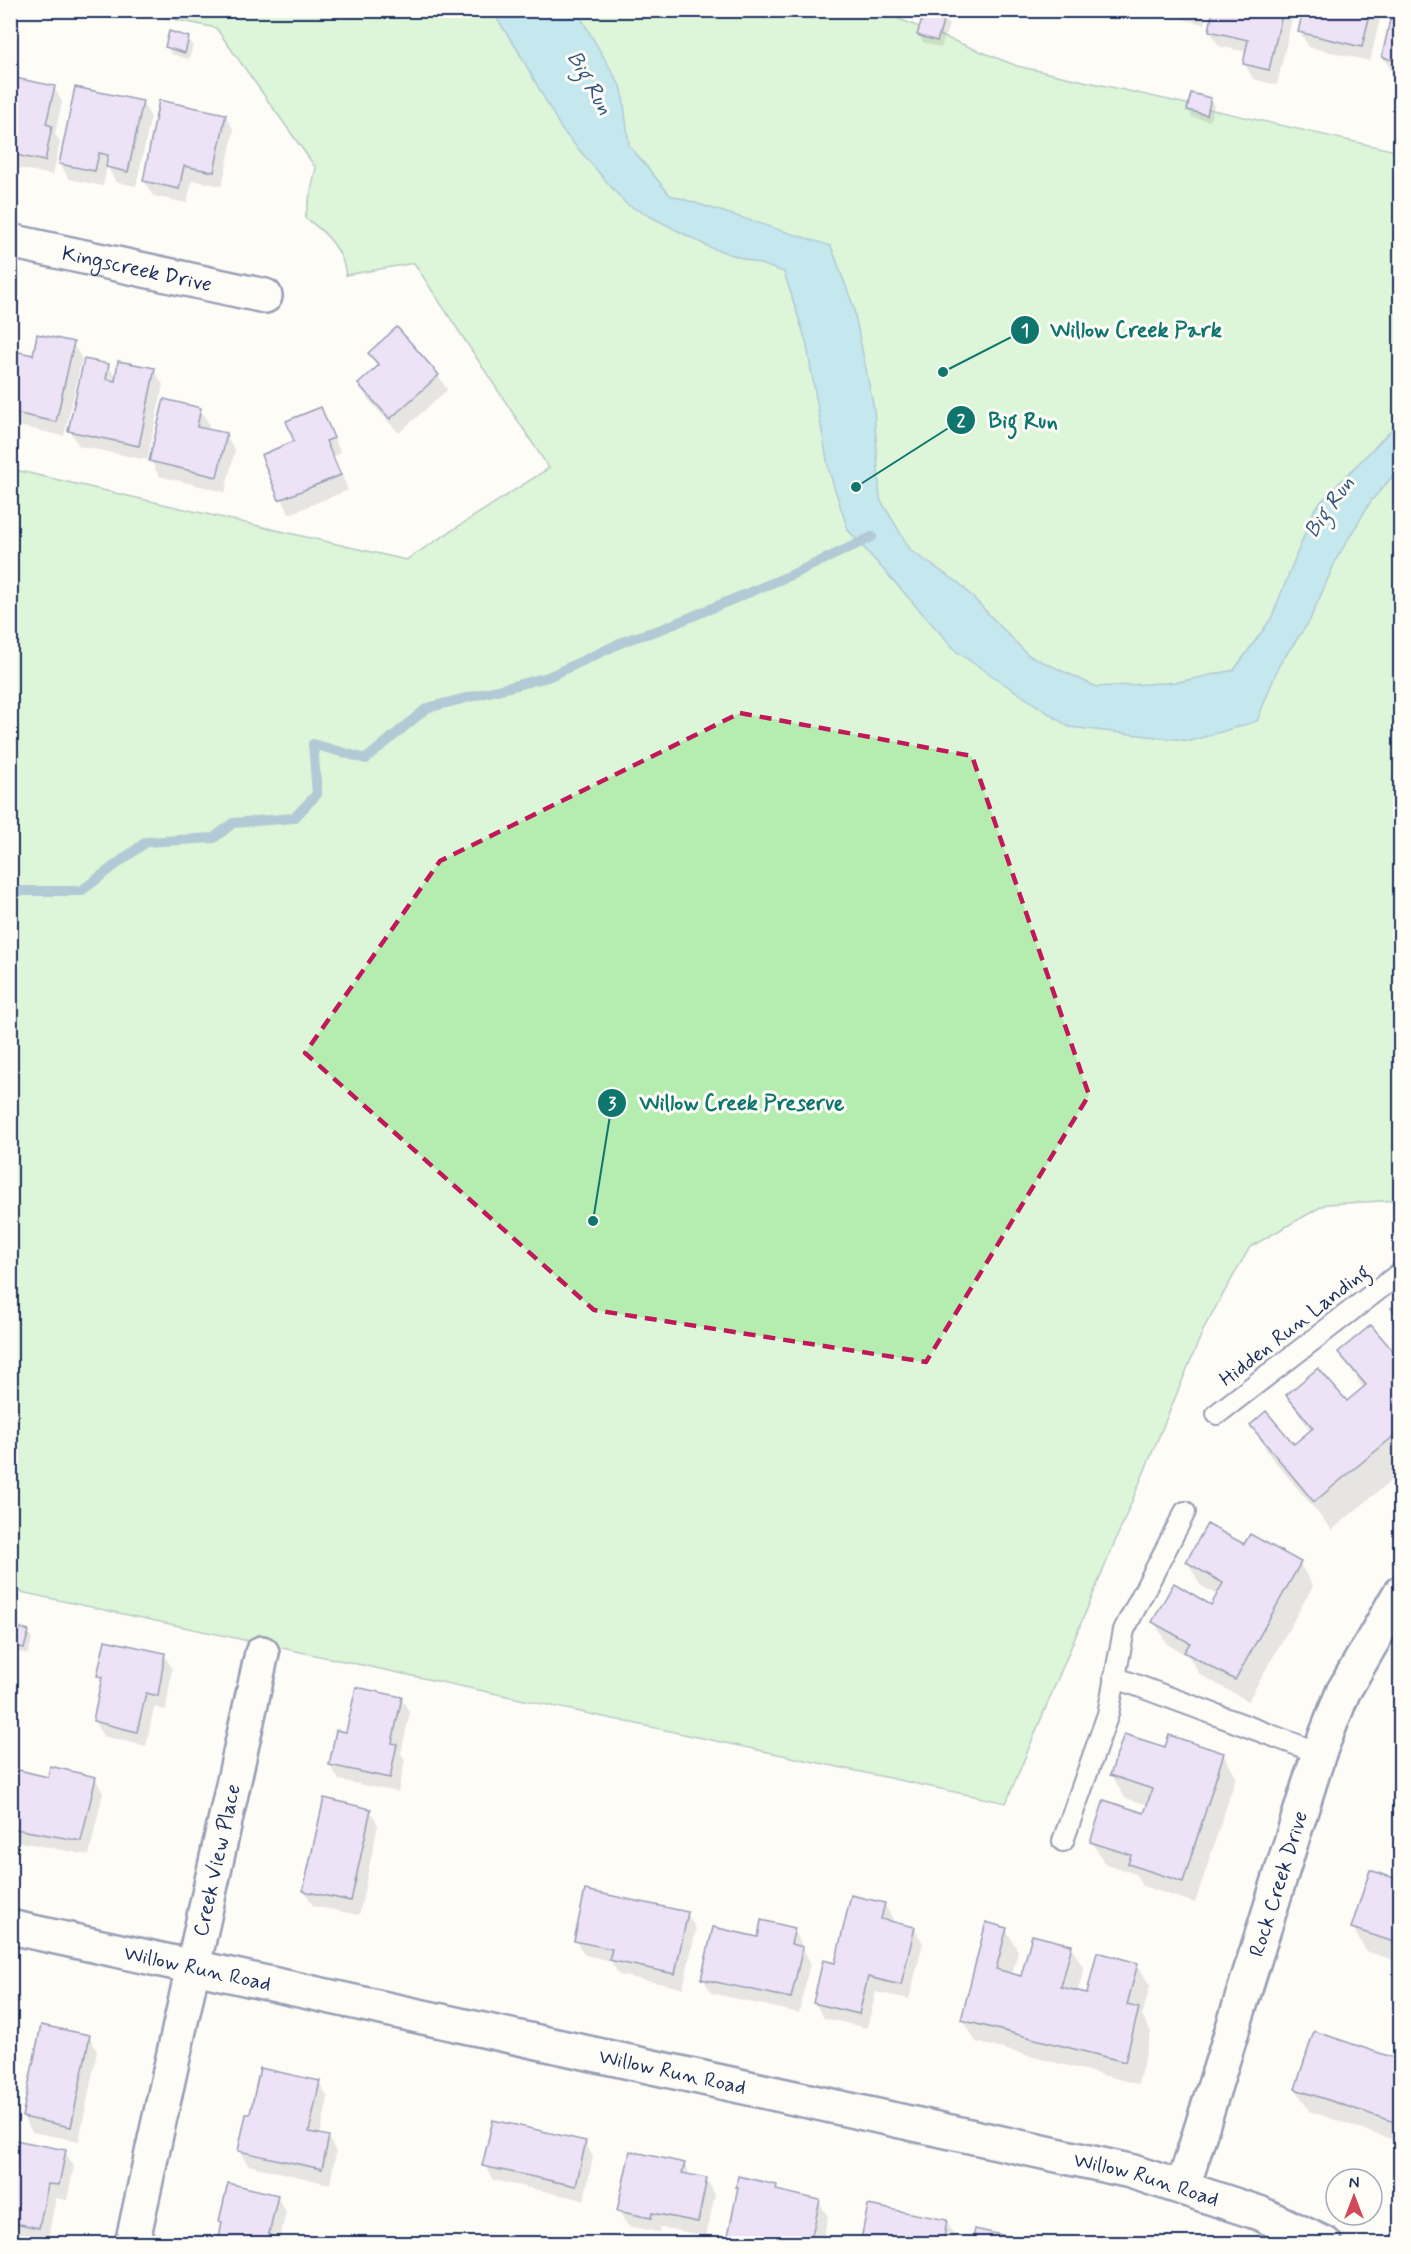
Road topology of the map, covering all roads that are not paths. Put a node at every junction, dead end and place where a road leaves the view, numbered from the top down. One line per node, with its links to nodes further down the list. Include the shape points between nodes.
1 (10, 241): 2 (street, Kingscreek Drive)
2 (265, 296)
3 (1401, 1273): 4 (lane, Hidden Run Landing)
4 (1217, 1414)
5 (1185, 1512): 8 (lane, via 1124,1630)
6 (1401, 1593): 9 (street, Rock Creek Drive, via 1343,1692)
7 (262, 1653): 12 (street, Creek View Place)
8 (1114, 1677): 9 (lane); 10 (lane, via 1108,1714)
9 (1319, 1753): 13 (street, Rock Creek Drive)
10 (1063, 1841)
11 (10, 1927): 12 (street, Willow Run Road)
12 (192, 1968): 13 (street, Willow Run Road, via 1130,2171); 14 (street, Creek View Place)
13 (1182, 2187): 15 (street, Willow Run Road, via 1259,2213)
14 (132, 2244)
15 (1325, 2244)

